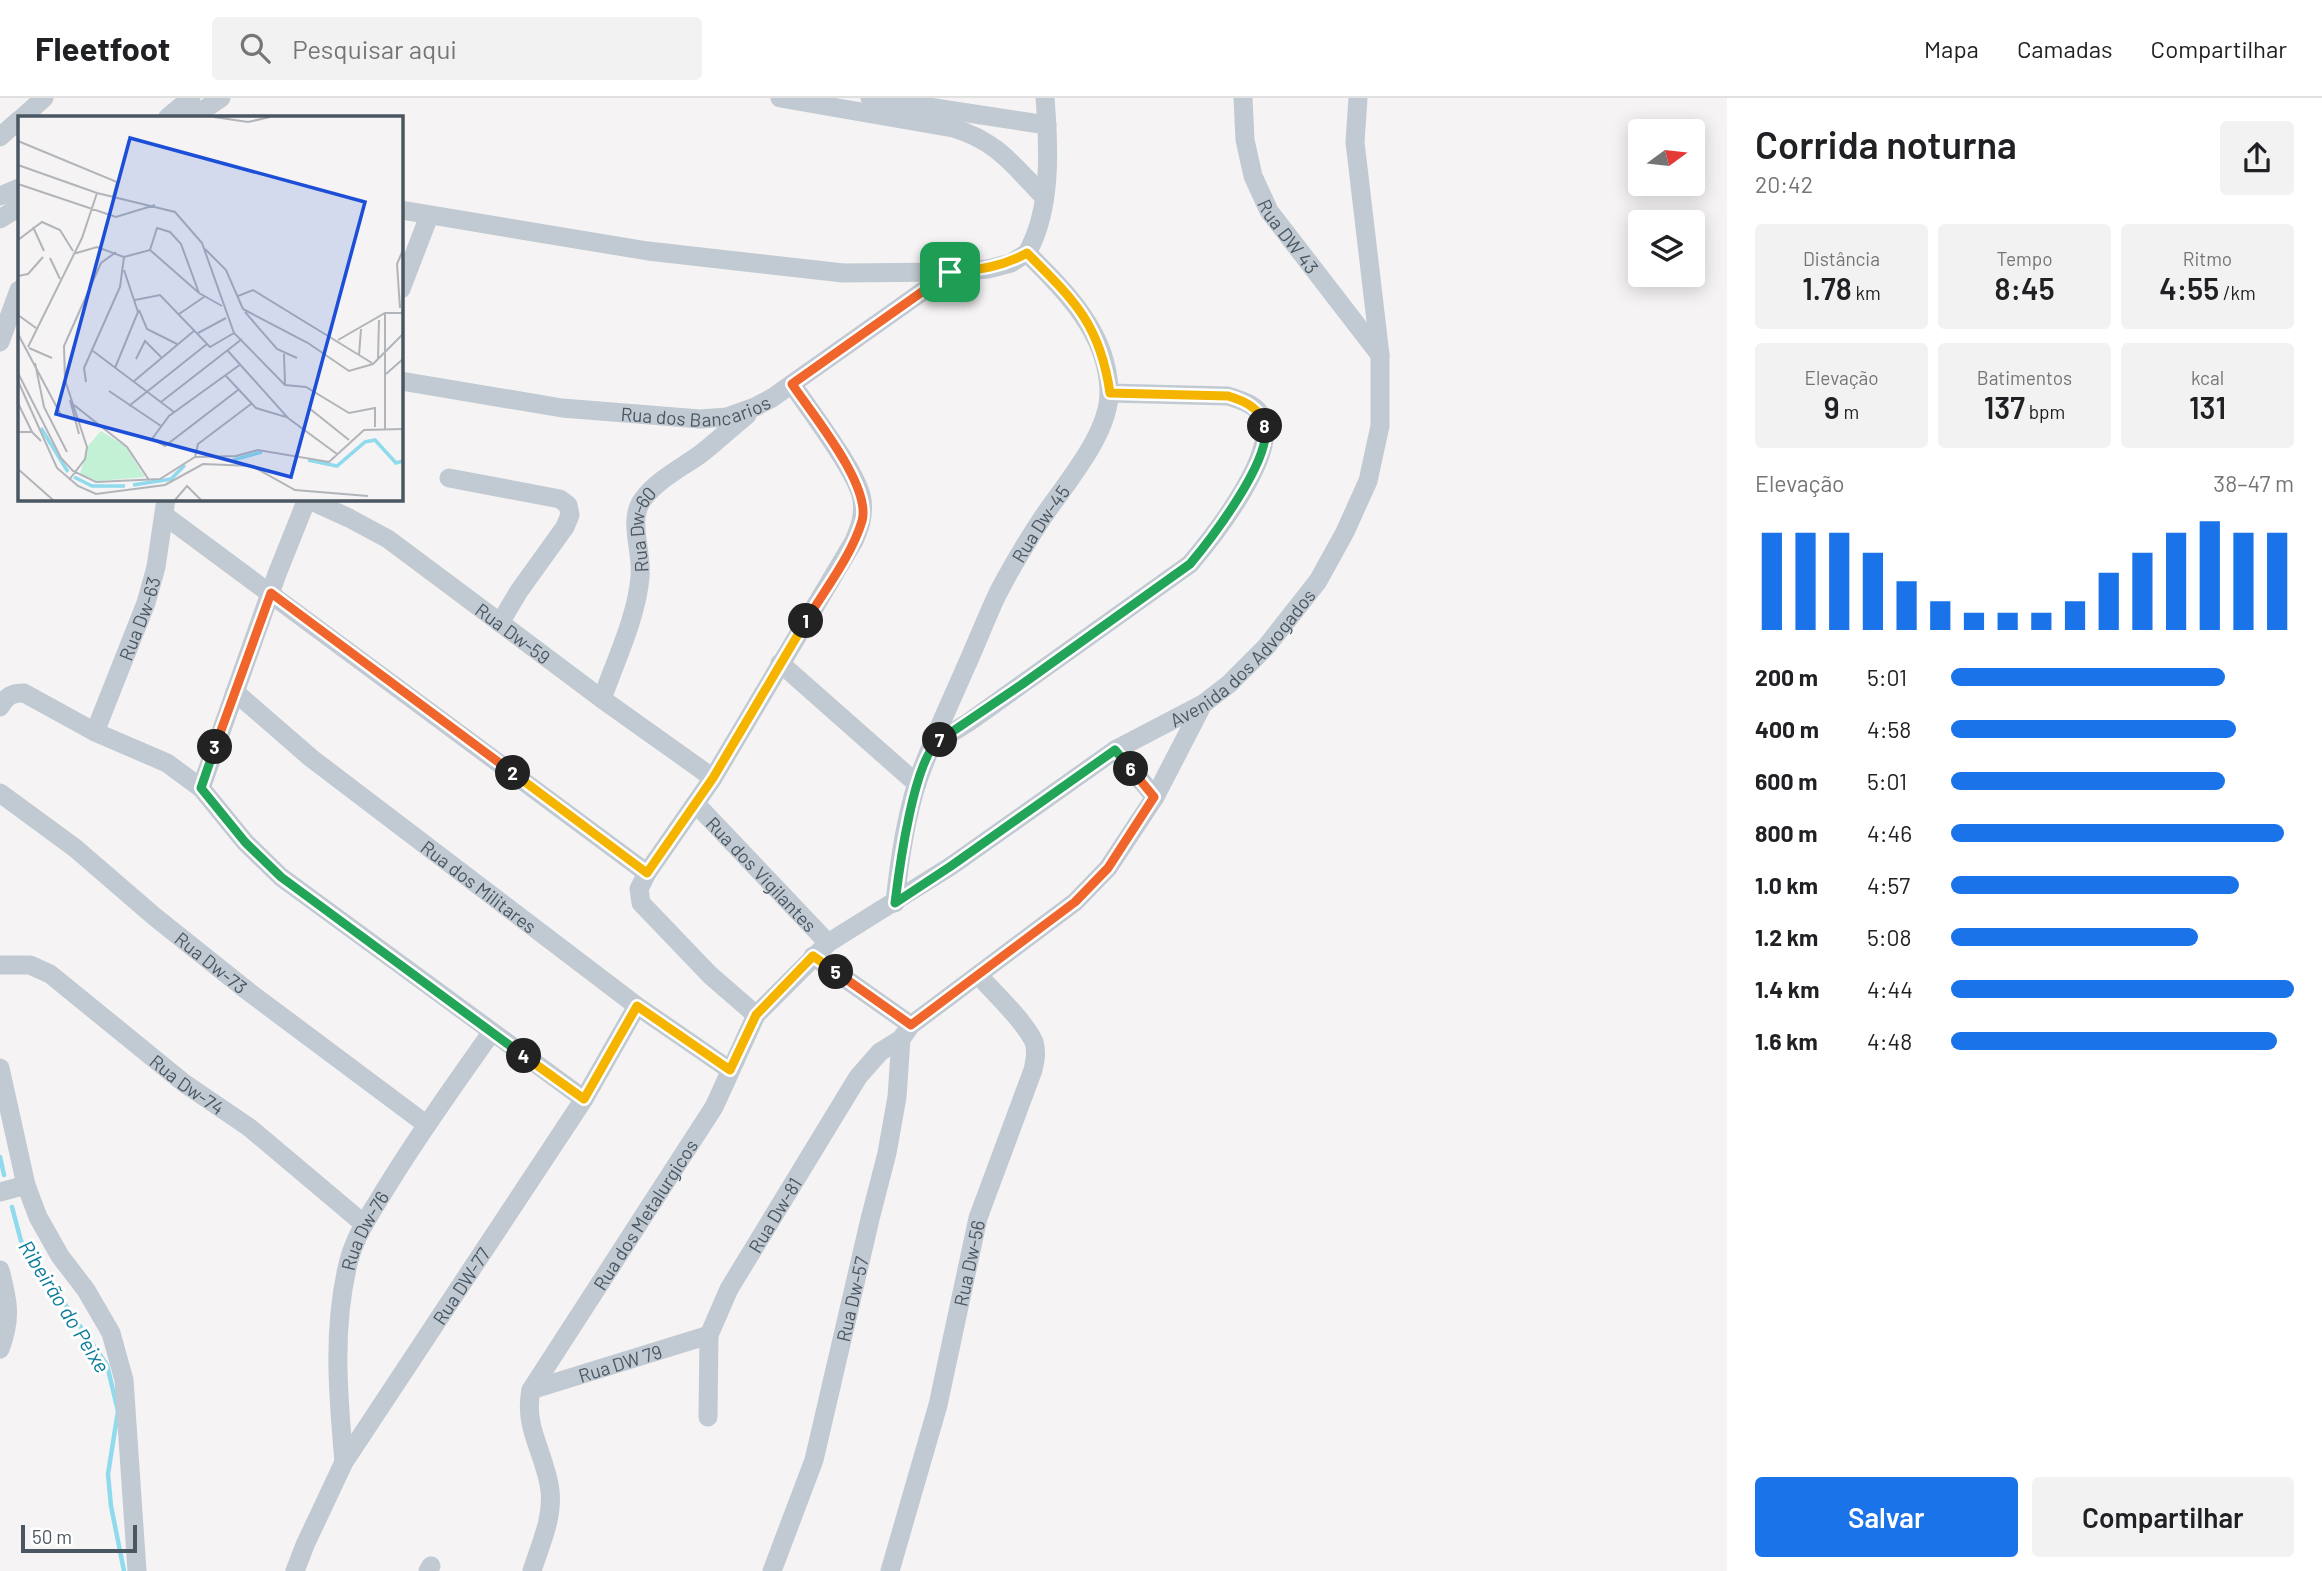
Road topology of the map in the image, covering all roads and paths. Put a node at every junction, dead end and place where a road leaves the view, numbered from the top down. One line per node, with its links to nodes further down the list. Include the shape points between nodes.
1 (44, 98): 9 (street)
2 (191, 98): 10 (street)
3 (221, 98): 11 (street)
4 (780, 98): 8 (street)
5 (1045, 98): 13 (street)
6 (1243, 98): 27 (street, Rua DW 43, via 1247,152 1269,211)
7 (1358, 98): 27 (street, Avenida dos Advogados, via 1355,142)
8 (878, 104): 13 (street); 16 (street, via 974,134 1001,152)
9 (24, 116)
10 (169, 116)
11 (194, 116)
12 (18, 122): 14 (street)
13 (1047, 125): 16 (street)
14 (0, 137)
15 (0, 196): 17 (street)
16 (1044, 197): 22 (street, via 1037,237)
17 (18, 203)
18 (18, 204): 21 (street)
19 (402, 210): 20 (street)
20 (429, 216): 23 (street, via 648,251 843,273); 24 (street)
21 (0, 219)
22 (1027, 253): 23 (street, via 988,269); 30 (street, via 1067,293 1093,330)
23 (950, 272): 29 (street, Rua dos Bancarios)
24 (402, 286)
25 (18, 293): 26 (street)
26 (0, 342)
27 (1380, 355): 41 (street, Avenida dos Advogados, via 1380,426 1368,481 1345,532 1318,581 1266,647)
28 (402, 381): 31 (street, Rua dos Bancarios, via 562,408 700,419 727,417)
29 (792, 384): 31 (street, Rua dos Bancarios); 38 (street, via 852,473 862,496 863,519)
30 (1110, 393): 44 (street, Rua Dw-45, via 1091,445 998,593); 44 (street, via 1228,396 1246,401 1262,416 1266,434 1261,453 1232,509 1190,564)
31 (755, 407): 40 (street, Rua Dw-60, via 642,500 635,521 640,550 636,602)
32 (449, 478): 37 (street, via 559,499 568,505 565,527)
33 (307, 500): 36 (street)
34 (309, 500): 37 (street, Rua Dw-59, via 388,539)
35 (165, 507): 36 (street); 43 (street, Rua Dw-63, via 146,603)
36 (271, 593): 39 (street); 52 (street)
37 (500, 623): 40 (street, Rua Dw-59)
38 (780, 663): 46 (street); 47 (street)
39 (235, 691): 48 (street); 57 (street, Rua dos Militares, via 312,758)
40 (602, 699): 46 (street, Rua Dw-59)
41 (1203, 704): 45 (street, Avenida dos Advogados); 50 (street)
42 (0, 707): 43 (street, via 6,696 24,692)
43 (95, 732): 48 (street, via 167,763)
44 (932, 745): 47 (street, Rua Dw-45)
45 (1115, 750): 50 (street); 53 (street, Avenida dos Advogados)
46 (713, 778): 51 (street)
47 (917, 784): 53 (street, Rua Dw-45)
48 (201, 788): 60 (street, via 281,877)
49 (0, 793): 64 (street, Rua Dw-73, via 75,848 249,992)
50 (1154, 797): 56 (street, via 1108,868 1075,902)
51 (696, 804): 52 (street); 54 (street, Rua dos Vigilantes)
52 (647, 873): 58 (street, via 638,896 646,910)
53 (895, 903): 54 (street, Avenida dos Advogados)
54 (821, 949): 58 (street, Avenida dos Advogados); 59 (street, Rua dos Vigilantes)
55 (0, 965): 67 (street, Rua Dw-74, via 30,965 50,974 184,1083 250,1128)
56 (979, 976): 59 (street); 78 (street, Rua Dw-56, via 1027,1031 1037,1055 978,1218 938,1405)
57 (637, 1006): 62 (street, Rua dos Militares); 63 (street, Rua DW-77)
58 (756, 1015): 62 (street, Rua dos Metalurgicos)
59 (906, 1032): 69 (street, Rua Dw-81, via 858,1077 729,1289); 77 (street, Rua Dw-57, via 887,1153 817,1448)
60 (491, 1033): 63 (street); 64 (street, Rua Dw-76)
61 (0, 1068): 65 (street)
62 (730, 1070): 71 (street, Rua dos Metalurgicos, via 691,1146)
63 (584, 1099): 73 (street, Rua DW-77)
64 (427, 1125): 67 (street, Rua Dw-76)
65 (26, 1185): 66 (street); 74 (street, via 38,1217 111,1333 124,1380)
66 (0, 1192)
67 (364, 1224): 73 (street, Rua Dw-76, via 350,1258 341,1301 337,1366)
68 (0, 1270): 70 (street, via 8,1303 8,1325)
69 (709, 1335): 71 (street, Rua DW 79); 72 (street, Rua Dw-81)
70 (0, 1349)
71 (531, 1390): 76 (street, via 531,1426 550,1491 549,1517)
72 (708, 1417)
73 (344, 1462): 75 (street, Rua DW-77)
74 (137, 1571)
75 (295, 1571)
76 (532, 1571)
77 (772, 1571)
78 (890, 1571)

